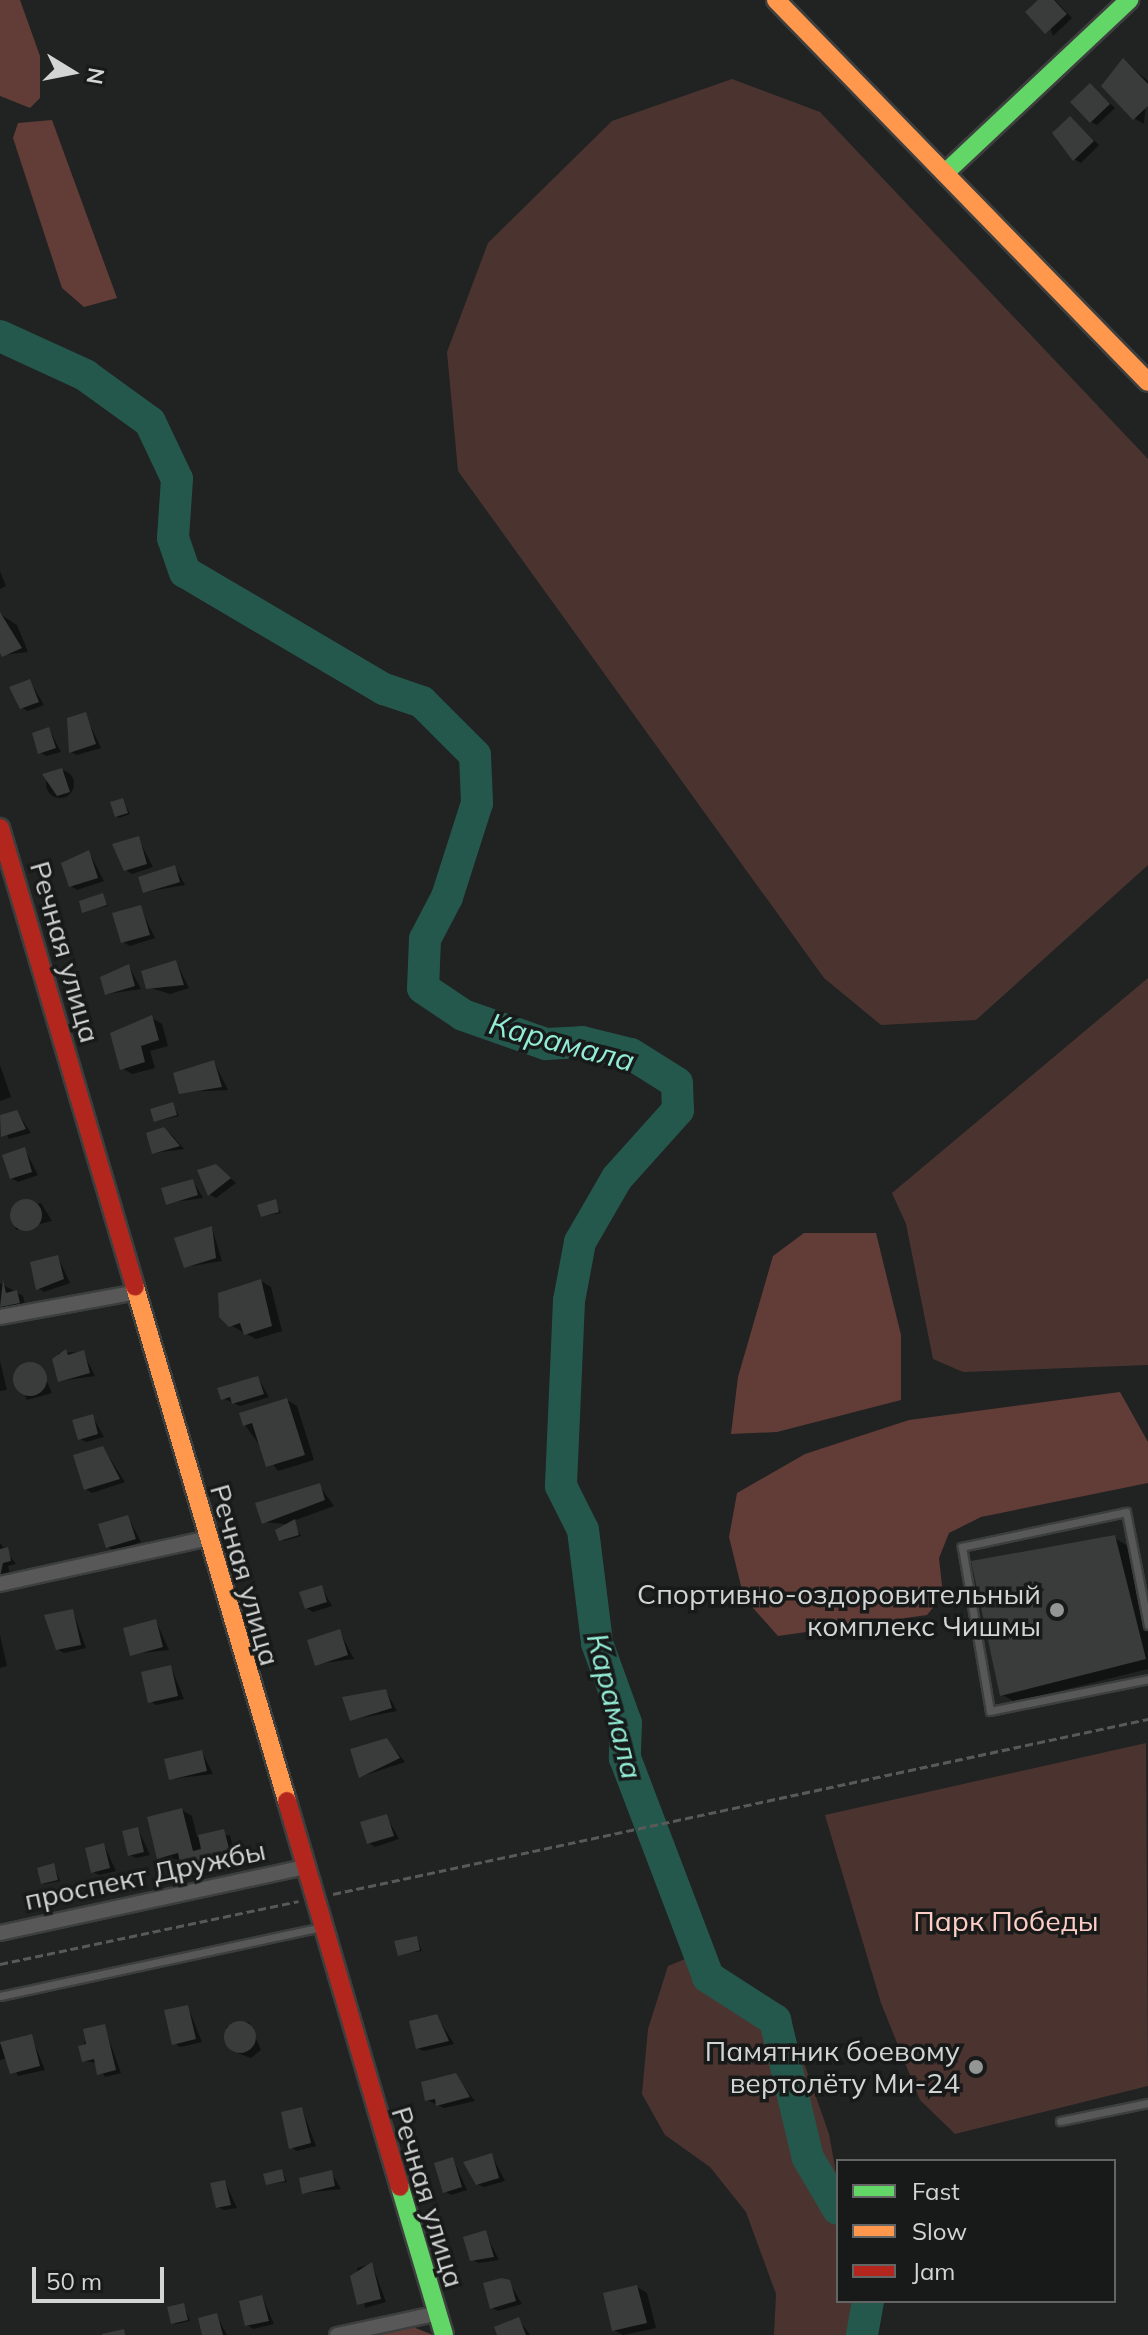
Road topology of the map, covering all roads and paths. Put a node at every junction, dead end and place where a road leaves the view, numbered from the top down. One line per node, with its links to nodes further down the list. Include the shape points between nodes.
1 (776, 0): 3 (street)
2 (1129, 0): 3 (street)
3 (945, 173): 4 (street)
4 (1148, 382)
5 (0, 828): 6 (street, Речная улица)
6 (137, 1292): 7 (street); 8 (street, Речная улица)
7 (0, 1317)
8 (205, 1539): 10 (street); 14 (street, Речная улица)
9 (1144, 1574): 11 (lane); 12 (lane, via 1126,1512 962,1547 990,1711)
10 (0, 1584)
11 (1148, 1625)
12 (1148, 1679)
13 (1148, 1719): 15 (path)
14 (301, 1868): 15 (street, Речная улица); 17 (street, проспект Дружбы)
15 (310, 1898): 16 (street, Речная улица); 18 (path)
16 (318, 1928): 19 (lane); 22 (street, Речная улица)
17 (0, 1933)
18 (0, 1964)
19 (0, 1996)
20 (1148, 2103): 21 (lane)
21 (1060, 2121)
22 (434, 2314): 23 (street); 24 (street, Речная улица)
23 (337, 2335)
24 (444, 2335)

